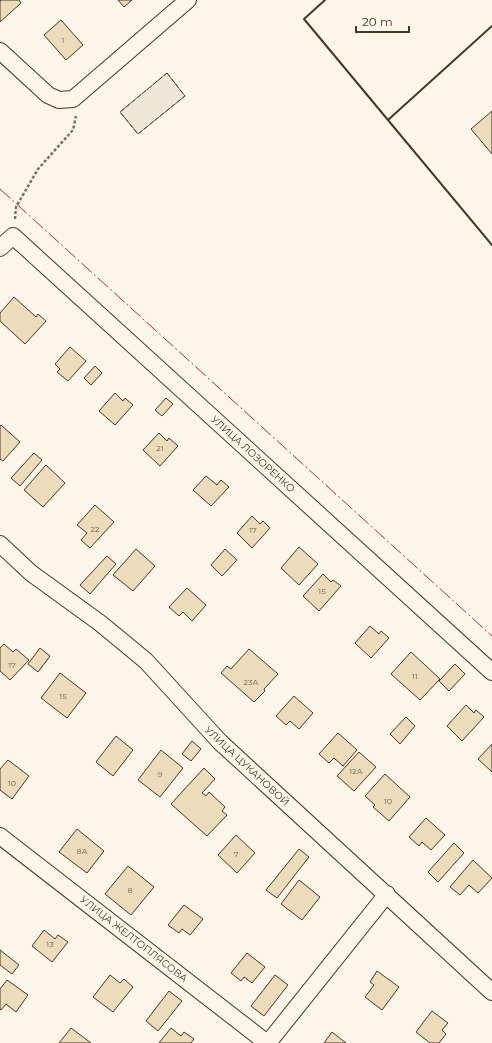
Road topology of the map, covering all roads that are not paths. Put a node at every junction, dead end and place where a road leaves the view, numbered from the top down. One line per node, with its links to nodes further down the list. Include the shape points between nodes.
1 (188, 0): 2 (street, via 73,99 59,100 48,95)
2 (0, 51)
3 (0, 248): 5 (street, УЛИЦА ЛОЗОРЕНКО, via 13,236)
4 (0, 544): 7 (street, УЛИЦА ЦУКАНОВОЙ, via 31,572 146,661 220,742)
5 (492, 672)
6 (0, 836): 9 (street, УЛИЦА ЖЕЛТОПЛЯСОВА)
7 (387, 894): 8 (street, УЛИЦА ЦУКАНОВОЙ); 9 (street, УЛИЦА ЖЕЛТОПЛЯСОВА)
8 (492, 992)
9 (268, 1043)

